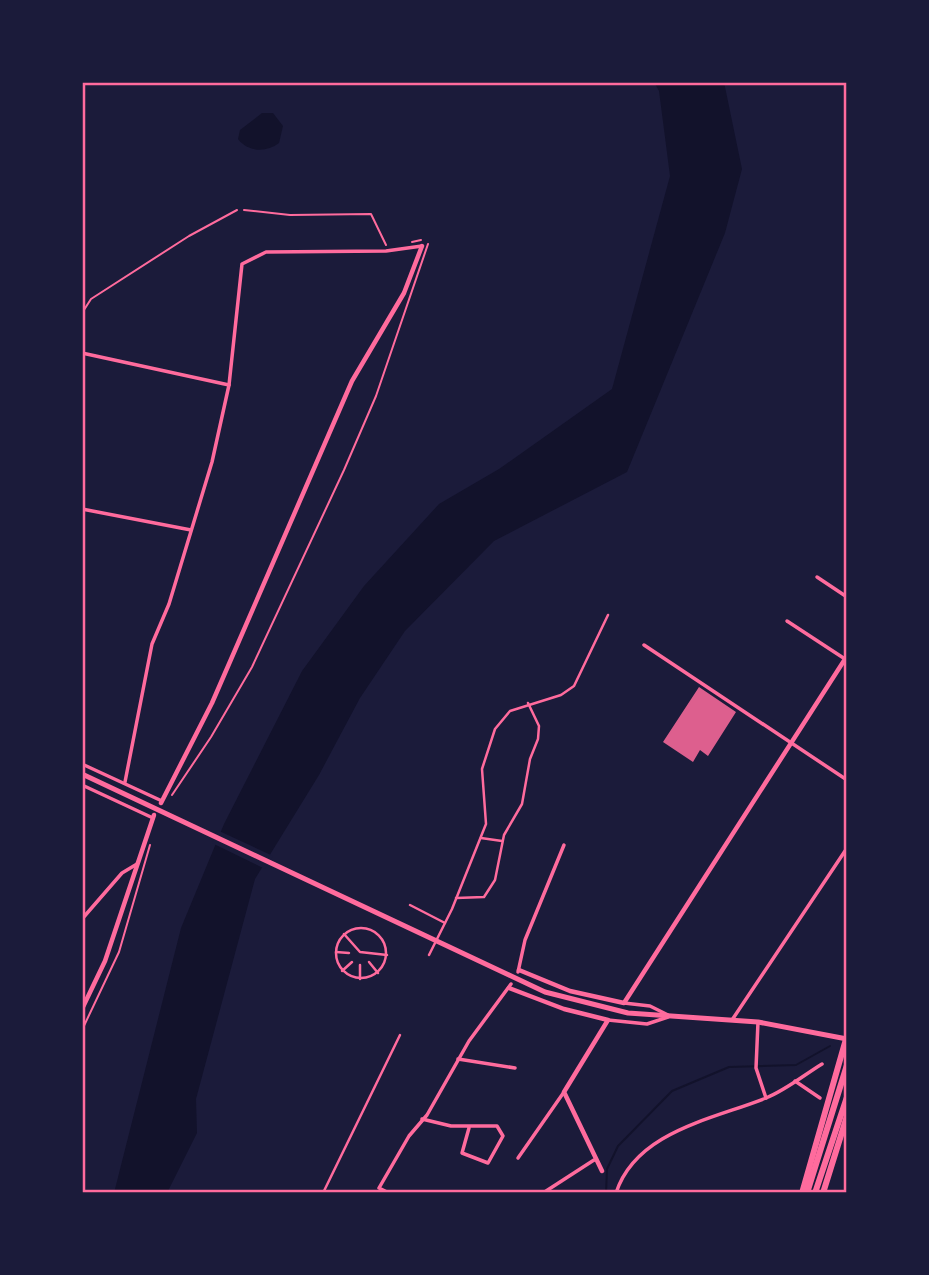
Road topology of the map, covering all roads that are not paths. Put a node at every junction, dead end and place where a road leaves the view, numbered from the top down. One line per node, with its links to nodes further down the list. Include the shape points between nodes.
1 (424, 243): 3 (street, via 386,251 266,252 242,264); 19 (street, via 404,293 352,381 212,703)
2 (82, 353): 3 (street)
3 (229, 386): 5 (street, via 206,487)
4 (82, 509): 5 (street)
5 (191, 530): 17 (street, via 152,644)
6 (817, 577): 7 (street)
7 (847, 597)
8 (608, 615): 12 (street, via 574,686 561,695)
9 (787, 621): 11 (street)
10 (644, 645): 13 (street)
11 (846, 657): 13 (street)
12 (528, 703): 21 (street, via 502,718 488,746 482,776 486,824); 22 (street, via 538,738 528,764 522,804)
13 (789, 742): 16 (street); 43 (street)
14 (82, 764): 17 (street)
15 (82, 774): 45 (main road, via 545,992 581,1003)
16 (847, 780)
17 (125, 782): 19 (street)
18 (82, 785): 20 (street)
19 (161, 802)
20 (154, 817): 25 (street)
21 (481, 838): 22 (street); 26 (street)
22 (502, 841): 26 (street, via 490,891 475,900)
23 (564, 845): 39 (street, via 525,940)
24 (847, 848): 47 (street)
25 (137, 864): 28 (street, via 122,873); 44 (street, via 105,961)
26 (456, 898): 29 (street)
27 (410, 905): 29 (street)
28 (82, 919)
29 (446, 923): 33 (street)
30 (344, 934): 31 (street); 34 (street, via 360,952); 34 (street, via 358,928 372,930 383,940)
31 (336, 952): 32 (street); 38 (street)
32 (349, 953)
33 (429, 954)
34 (387, 955): 40 (street)
35 (352, 962): 38 (street)
36 (369, 962): 40 (street)
37 (360, 965): 41 (street)
38 (342, 971): 41 (street)
39 (518, 971): 43 (street, via 570,991)
40 (378, 973): 41 (street)
41 (360, 979)
42 (510, 986): 46 (street, via 564,1009); 51 (street)
43 (624, 1003): 45 (street, via 650,1006)
44 (82, 1009)
45 (670, 1016): 46 (street, via 651,1023); 47 (main road)
46 (608, 1020): 56 (street)
47 (733, 1020): 48 (main road)
48 (758, 1022): 50 (main road); 58 (street, via 755,1062)
49 (400, 1035): 66 (street)
50 (847, 1038): 70 (highway)
51 (458, 1059): 54 (street); 61 (street)
52 (822, 1064): 55 (street)
53 (847, 1065): 71 (highway)
54 (515, 1068)
55 (795, 1081): 58 (street); 59 (street)
56 (564, 1092): 63 (street); 64 (street)
57 (847, 1097): 72 (highway)
58 (766, 1098): 69 (street, via 665,1137 628,1169)
59 (820, 1098)
60 (847, 1116): 73 (highway)
61 (422, 1119): 62 (street); 67 (street, via 379,1188)
62 (469, 1128): 62 (street, via 499,1128 503,1136 488,1163 462,1153)
63 (518, 1158)
64 (594, 1160): 65 (street); 68 (street)
65 (602, 1171)
66 (323, 1193)
67 (389, 1193)
68 (543, 1193)
69 (616, 1193)
70 (802, 1193)
71 (807, 1193)
72 (815, 1193)
73 (823, 1193)

